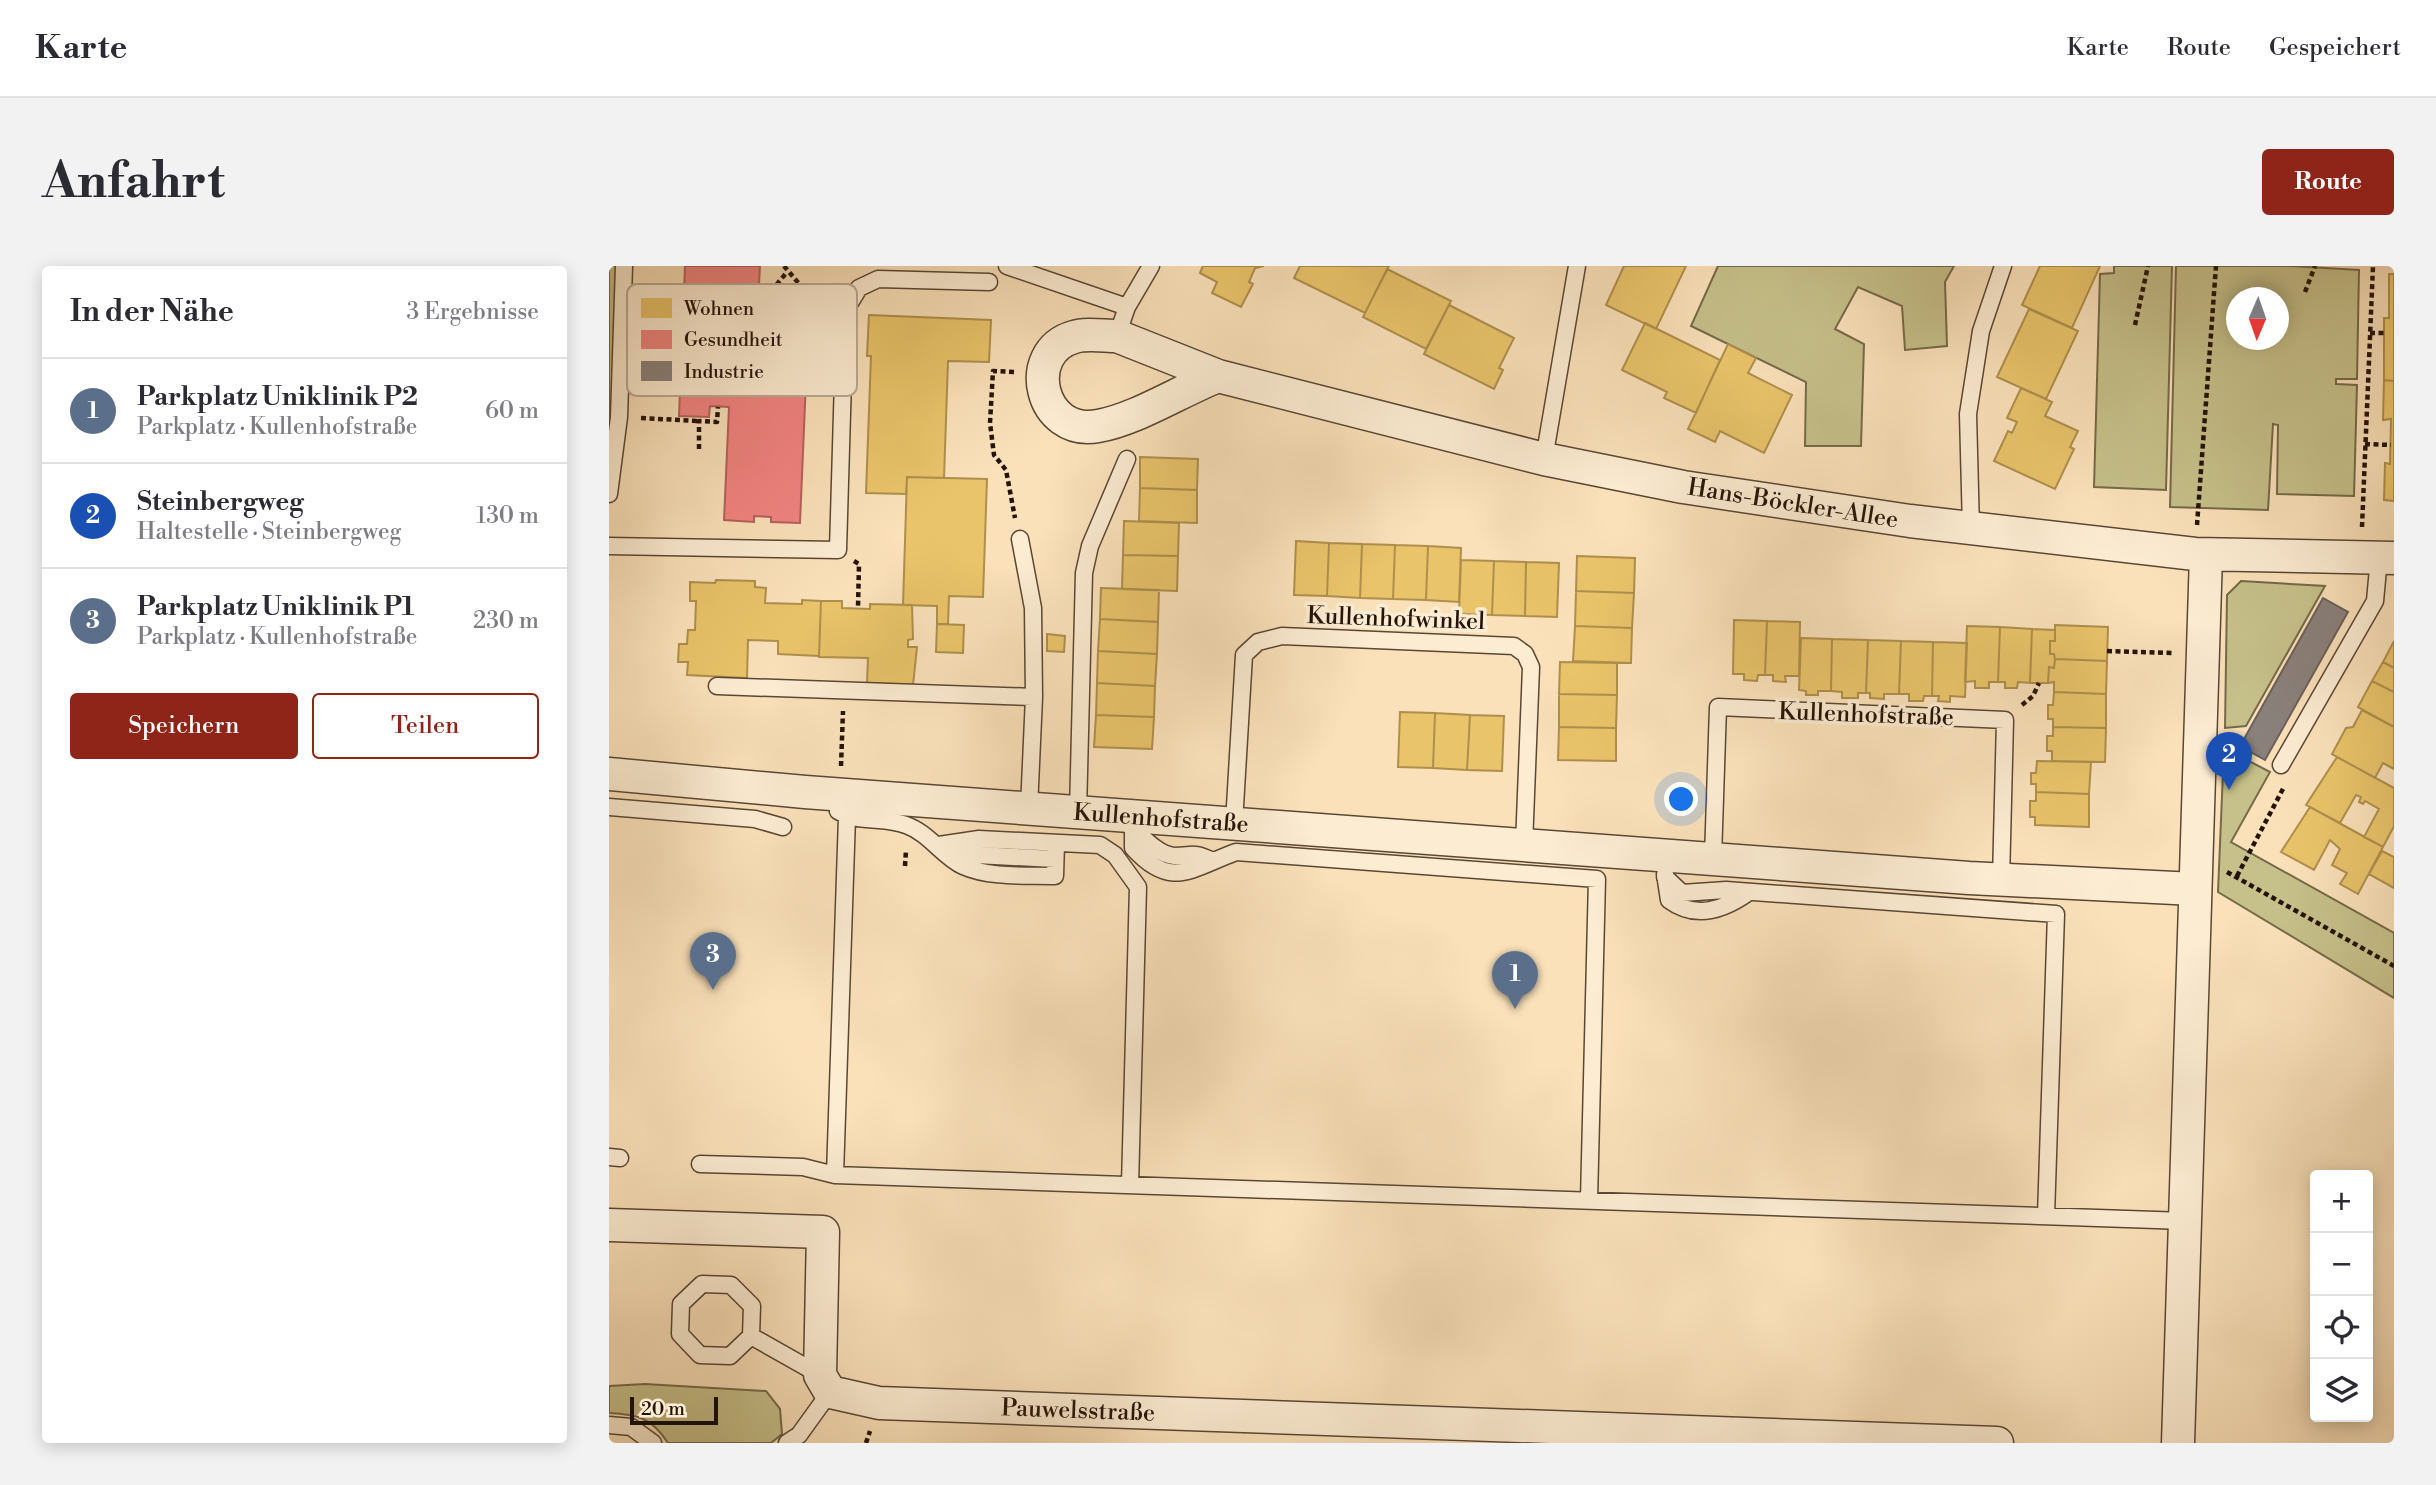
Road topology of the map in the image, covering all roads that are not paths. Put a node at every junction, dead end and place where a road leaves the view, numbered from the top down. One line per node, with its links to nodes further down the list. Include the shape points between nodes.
1 (624, 266): 13 (lane, via 619,417)
2 (1007, 266): 8 (lane)
3 (1151, 266): 8 (lane)
4 (1577, 266): 12 (lane)
5 (2003, 266): 14 (lane, via 1981,331 1968,414)
6 (989, 282): 7 (lane, via 878,279)
7 (857, 291)
8 (1122, 322): 9 (street, Hans-Böckler-Allee); 9 (street, Hans-Böckler-Allee, via 1073,337 1054,350 1041,372 1044,393 1056,415 1075,425 1098,427)
9 (1218, 376): 12 (street, Hans-Böckler-Allee)
10 (843, 396): 16 (lane, via 838,550)
11 (1127, 459): 26 (lane, via 1090,546 1084,573)
12 (1544, 459): 14 (street, Hans-Böckler-Allee, via 1683,486)
13 (609, 494)
14 (1971, 529): 17 (street, Hans-Böckler-Allee)
15 (1020, 540): 20 (lane, via 1033,608)
16 (609, 546)
17 (2200, 554): 18 (street, Hans-Böckler-Allee); 36 (street, via 2203,654)
18 (2387, 558): 21 (lane, Hans-Böckler-Allee, via 2375,601)
19 (717, 686): 20 (lane)
20 (1034, 697): 25 (lane)
21 (2281, 765)
22 (609, 774): 23 (street, Kullenhofstraße, via 805,792)
23 (844, 805): 25 (street, Kullenhofstraße); 30 (lane, via 907,825); 38 (lane)
24 (609, 807): 29 (lane, via 755,819)
25 (1029, 808): 26 (street, Kullenhofstraße)
26 (1078, 812): 27 (street, Kullenhofstraße)
27 (1123, 821): 28 (street, Kullenhofstraße); 40 (lane, via 1133,848 1150,868 1173,874 1236,852 1597,879)
28 (1234, 823): 31 (street, Kullenhofstraße); 31 (lane, Kullenhofwinkel, via 1244,655 1258,642 1282,636 1514,646 1525,654 1531,667)
29 (783, 827)
30 (939, 845): 32 (lane, via 976,855); 32 (lane, via 962,865 987,872 1055,876)
31 (1524, 845): 34 (street, Kullenhofstraße)
32 (1056, 851): 39 (lane, via 1108,848 1138,887)
33 (1713, 859): 34 (street, Kullenhofstraße); 35 (street, Kullenhofstraße); 35 (lane, Kullenhofstraße, via 1718,707 2005,720)
34 (1663, 866): 41 (lane, via 1682,892 1726,890 2056,914)
35 (2001, 880): 36 (street, Kullenhofstraße)
36 (2196, 890): 42 (street)
37 (699, 1164): 38 (lane, via 803,1167)
38 (835, 1175): 39 (lane)
39 (1130, 1185): 40 (lane)
40 (1589, 1200): 41 (lane)
41 (2046, 1216): 42 (lane)
42 (2185, 1221): 50 (street)
43 (609, 1225): 45 (street, via 823,1232)
44 (751, 1336): 44 (lane, via 752,1306 731,1285 702,1284 681,1304 680,1334 700,1355 730,1356); 45 (lane)
45 (825, 1383): 48 (lane, via 799,1435); 49 (street, Pauwelsstraße, via 879,1404)
46 (609, 1424): 47 (lane, via 631,1427)
47 (653, 1443)
48 (787, 1443)
49 (1997, 1443)
50 (2178, 1443)

